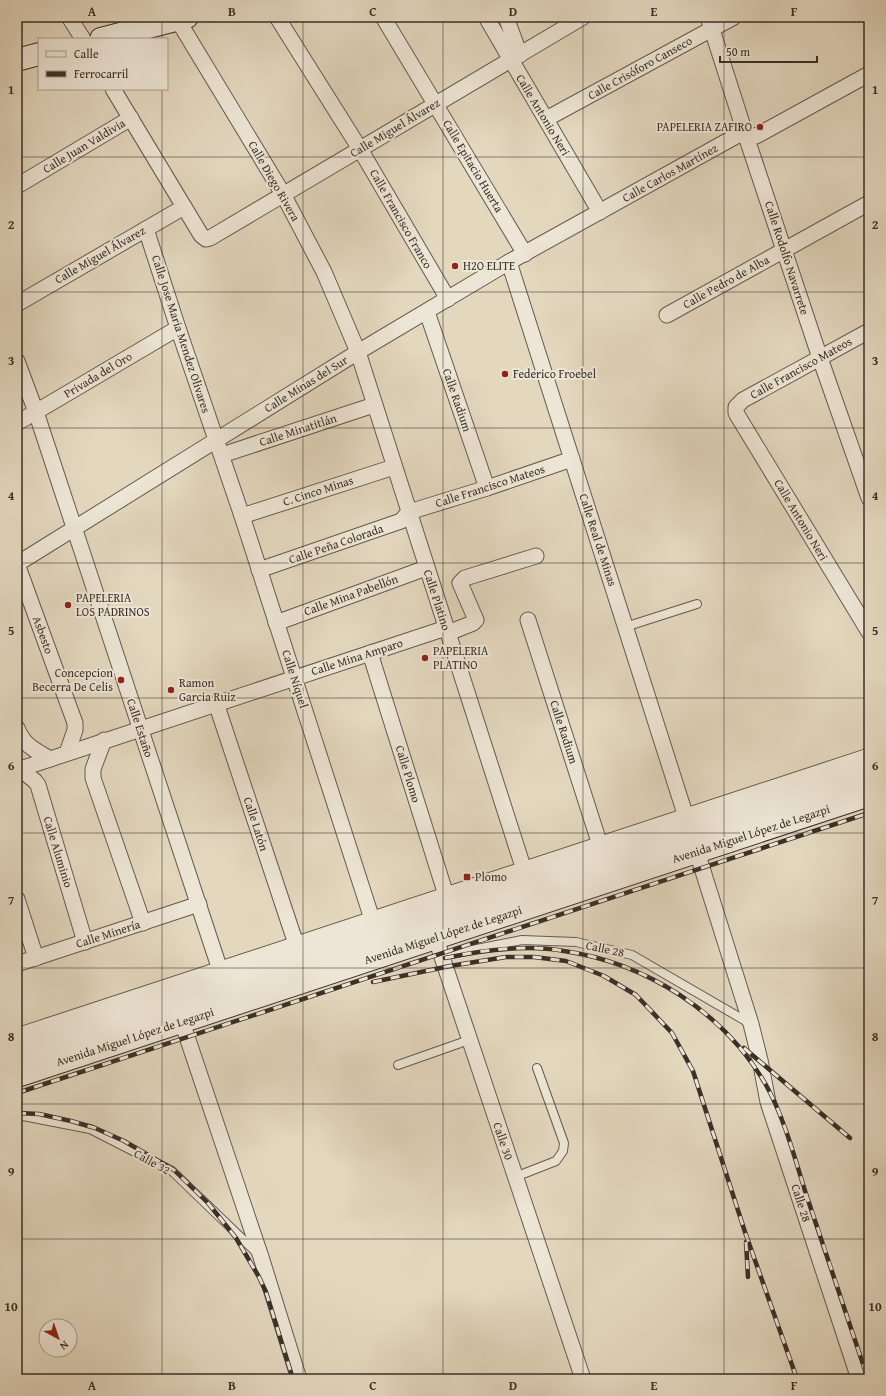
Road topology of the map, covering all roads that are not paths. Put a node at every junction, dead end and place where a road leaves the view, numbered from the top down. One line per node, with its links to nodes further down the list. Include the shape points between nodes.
1 (69, 17): 10 (street)
2 (277, 17): 21 (street, Calle Francisco Franco)
3 (384, 17): 17 (street, Calle Epitacio Huerta)
4 (486, 17): 13 (street, Calle Antonio Neri)
5 (506, 17): 13 (street)
6 (583, 17): 13 (street, Calle Miguel Álvarez)
7 (734, 17): 9 (street, Calle Crisóforo Canseco)
8 (180, 18): 11 (main road); 23 (street, Calle Diego Rivera)
9 (710, 23): 19 (street, Calle Crisóforo Canseco); 20 (street, Calle Rodolfo Navarrete)
10 (82, 38)
11 (105, 38)
12 (38, 54): 14 (main road)
13 (515, 57): 17 (street, Calle Miguel Álvarez); 19 (street, Calle Antonio Neri)
14 (17, 60)
15 (869, 74): 20 (street, Calle Carlos Martínez, via 756,136)
16 (114, 90): 18 (street)
17 (436, 104): 21 (street, Calle Miguel Álvarez); 29 (street, Calle Epitacio Huerta)
18 (131, 118): 22 (street, Calle Juan Valdivia); 25 (street)
19 (546, 119): 26 (street, Calle Antonio Neri)
20 (746, 136): 26 (street, Calle Carlos Martínez, via 738,135); 28 (street, Calle Rodolfo Navarrete)
21 (360, 149): 23 (street, Calle Miguel Álvarez); 31 (street, Calle Francisco Franco)
22 (17, 186)
23 (283, 194): 25 (street, Calle Miguel Álvarez, via 214,237 206,239); 37 (street, Calle Diego Rivera, via 324,272)
24 (869, 203): 28 (street, Calle Pedro de Alba)
25 (184, 207): 27 (street, Calle Miguel Álvarez)
26 (600, 212): 29 (street, Calle Minas del Sur)
27 (146, 229): 32 (street, Calle Miguel Álvarez); 35 (street, Calle Jose Maria Mendez Olivares)
28 (785, 249): 34 (street, Calle Pedro de Alba); 38 (street, Calle Rodolfo Navarrete)
29 (525, 254): 30 (street, Calle Minas del Sur)
30 (509, 262): 31 (street, Calle Minas del Sur); 46 (street, Calle Real de Minas)
31 (448, 299): 33 (street, Calle Minas del Sur)
32 (17, 304)
33 (428, 312): 37 (street, Calle Minas del Sur); 49 (street, Calle Radium)
34 (667, 315)
35 (178, 328): 42 (street, Privada del Oro); 44 (street, Calle Jose Maria Mendez Olivares)
36 (869, 331): 38 (street, Calle Francisco Mateos)
37 (358, 352): 40 (street, Calle Platino); 44 (street, Calle Minas del Sur)
38 (820, 358): 41 (street, Calle Francisco Mateos, via 743,400); 47 (street, Calle Rodolfo Navarrete)
39 (17, 361): 42 (street, Calle Estaño)
40 (374, 405): 45 (street, Calle Minatitlán); 48 (street, Calle Platino)
41 (736, 407): 63 (street, Calle Antonio Neri, via 738,417)
42 (36, 412): 43 (street, Privada del Oro); 53 (street, Calle Estaño)
43 (17, 423)
44 (217, 440): 45 (street, Calle Níquel); 53 (street, Calle Minas del Sur)
45 (222, 455): 52 (street, Calle Níquel)
46 (572, 459): 49 (street, Calle Francisco Mateos); 61 (street, Calle Real de Minas)
47 (863, 459): 50 (street, Calle Rodolfo Navarrete)
48 (394, 466): 51 (street, Calle Platino); 52 (street, C. Cinco Minas)
49 (487, 488): 51 (street, Calle Francisco Mateos)
50 (869, 498)
51 (409, 512): 56 (street, Calle Platino); 57 (street, Calle Peña Colorada, via 402,521)
52 (242, 516): 57 (street, Calle Níquel)
53 (74, 528): 55 (street, Calle Minas del Sur); 68 (street, Calle Estaño)
54 (536, 556): 62 (street, Calle Mina Amparo, via 465,578 460,583 476,620)
55 (17, 564): 70 (street, Asbesto, via 75,723)
56 (426, 568): 60 (street, Calle Mina Pabellón); 62 (street, Calle Platino)
57 (259, 570): 60 (street, Calle Níquel)
58 (697, 604): 61 (lane)
59 (528, 620): 77 (street, Calle Radium)
60 (276, 623): 65 (street, Calle Níquel)
61 (625, 627): 76 (street, Calle Real de Minas)
62 (447, 631): 64 (street, Calle Mina Amparo); 78 (street, Calle Platino)
63 (869, 632)
64 (370, 653): 65 (street, Calle Mina Amparo); 79 (street, Calle Plomo)
65 (294, 678): 66 (street, Calle Mina Amparo); 82 (street, Calle Níquel)
66 (216, 703): 68 (street, Calle Mina Amparo); 86 (street, Calle Latón)
67 (17, 728): 72 (street, via 26,744)
68 (141, 728): 69 (street, Calle Mina Amparo); 81 (street, Calle Estaño)
69 (104, 740): 70 (street, Calle Mina Amparo); 83 (street, via 93,770 93,778)
70 (68, 753): 72 (street, Calle Mina Amparo)
71 (869, 756): 76 (street, Avenida Miguel López de Legazpi)
72 (50, 759): 73 (street, Calle Mina Amparo)
73 (19, 769): 85 (street, Calle Aluminio, via 38,785)
74 (869, 773): 76 (main road, Avenida Miguel López de Legazpi)
75 (869, 795): 76 (main road, Avenida Miguel López de Legazpi)
76 (691, 833): 77 (street, Avenida Miguel López de Legazpi); 84 (main road, Avenida Miguel López de Legazpi); 92 (street, Calle 28)
77 (600, 845): 78 (street, Avenida Miguel López de Legazpi)
78 (524, 870): 79 (street, Avenida Miguel López de Legazpi)
79 (446, 895): 84 (street, Avenida Miguel López de Legazpi)
80 (17, 899): 87 (street)
81 (199, 904): 83 (street, Calle Minería); 89 (street, Calle Estaño)
82 (372, 919): 84 (street, Avenida Miguel López de Legazpi); 86 (street, Avenida Miguel López de Legazpi)
83 (142, 923): 85 (street, Calle Minería)
84 (432, 929): 89 (main road, Avenida Miguel López de Legazpi); 92 (lane, Calle 28, via 522,940 576,942 632,955); 94 (street, Calle 30)
85 (85, 942): 87 (street, Calle Minería)
86 (296, 944): 89 (street, Avenida Miguel López de Legazpi)
87 (36, 958): 88 (street, Calle Minería)
88 (17, 964)
89 (226, 986): 90 (main road, Avenida Miguel López de Legazpi); 91 (main road, Avenida Miguel López de Legazpi)
90 (173, 994): 91 (street, Calle 32); 93 (street, Avenida Miguel López de Legazpi); 95 (main road, Avenida Miguel López de Legazpi)
91 (182, 1022): 98 (main road, Avenida Miguel López de Legazpi); 101 (street, Calle 32)
92 (751, 1024): 104 (street, Calle 28, via 768,1102)
93 (17, 1036)
94 (469, 1040): 96 (lane); 100 (street, Calle 30)
95 (17, 1054)
96 (398, 1064)
97 (537, 1068): 100 (lane, via 564,1143 563,1151 556,1161)
98 (17, 1076)
99 (17, 1117): 101 (lane, Calle 32, via 90,1129 172,1171)
100 (515, 1177): 103 (street, Calle 30)
101 (261, 1257): 102 (street, Calle 32)
102 (299, 1379)
103 (583, 1379)
104 (858, 1379)

